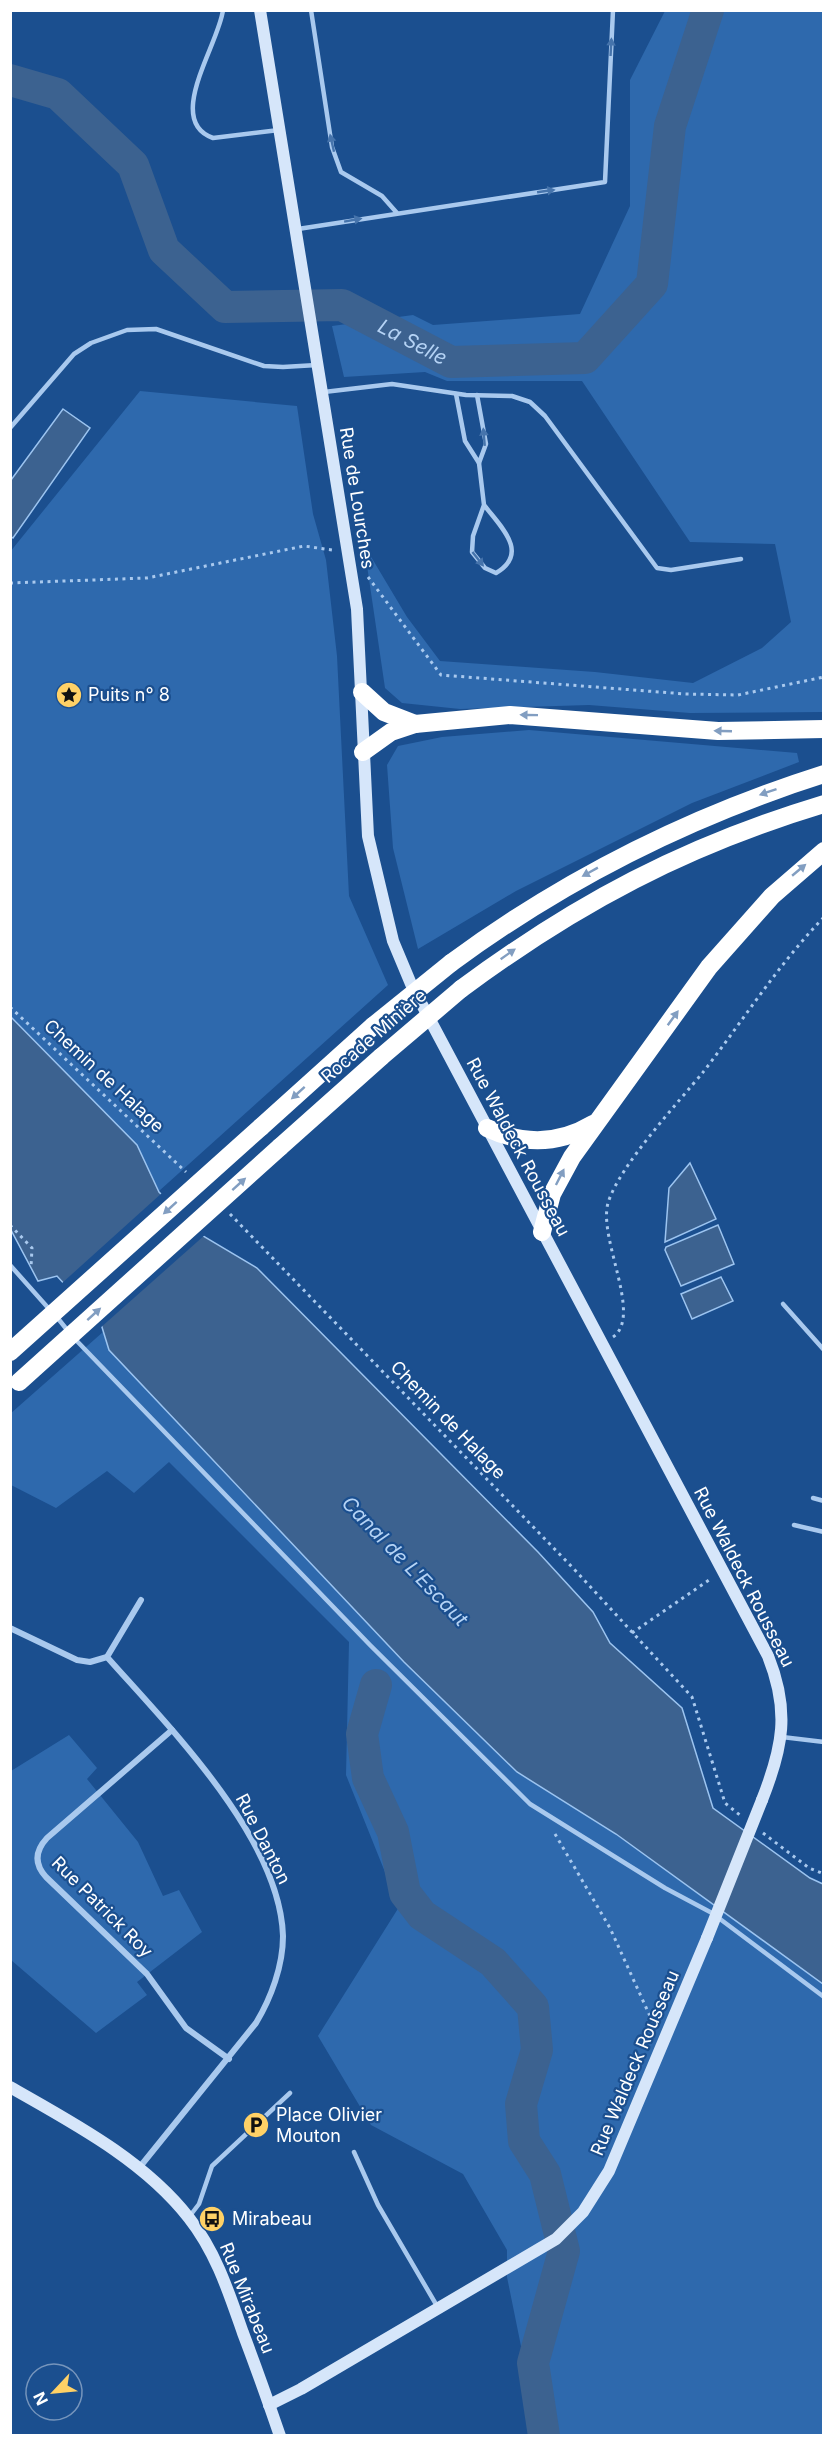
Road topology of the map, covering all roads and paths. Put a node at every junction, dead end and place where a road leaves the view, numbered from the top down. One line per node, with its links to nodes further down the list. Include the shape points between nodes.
1 (223, 10): 5 (lane, via 193,94 194,122 213,138)
2 (260, 10): 5 (street, Rue de Lourches)
3 (311, 10): 6 (lane, one-way to 3, via 382,196 341,172 332,147)
4 (613, 10): 6 (lane, one-way to 4, via 605,182)
5 (279, 130): 7 (street, Rue de Lourches)
6 (397, 213): 7 (lane, one-way to 6)
7 (295, 230): 8 (street, Rue de Lourches)
8 (317, 365): 9 (street, Rue de Lourches); 12 (lane, via 264,366 156,328 128,330 91,343 74,354)
9 (322, 392): 10 (lane, via 392,384); 15 (street, Rue de Lourches)
10 (456, 394): 11 (lane); 13 (lane, via 465,441)
11 (477, 395): 13 (lane, one-way to 11, via 486,444); 16 (lane, via 522,398 538,408 657,568 671,570)
12 (10, 428)
13 (479, 463): 14 (lane)
14 (484, 505): 14 (lane, one-way to 14, via 472,552 485,568 496,573 508,566 513,553 509,538)
15 (348, 552): 17 (path, via 304,546 147,578); 18 (path, via 441,675 730,695); 19 (street, Rue de Lourches)
16 (741, 559)
17 (10, 583)
18 (824, 677)
19 (362, 692): 20 (highway, via 384,712); 22 (street, Rue de Lourches)
20 (415, 724): 21 (highway, one-way to 20, via 696,730 538,716); 22 (highway, via 390,732)
21 (824, 729)
22 (363, 752): 27 (street, Rue de Lourches, via 366,818 375,872 393,941)
23 (824, 774): 40 (highway, Rocade Minière, one-way to 40, bridge, via 746,800 640,846 538,903 451,963 373,1026)
24 (824, 804): 41 (highway, Rocade Minière, one-way to 24, bridge, via 461,989 540,933 635,877 726,837)
25 (824, 851): 29 (highway, one-way to 25, via 733,937 783,884)
26 (824, 917): 38 (path, via 771,977 613,1192 606,1212 606,1229 625,1320 621,1332)
27 (414, 988): 30 (street, Rue Waldeck Rousseau)
28 (10, 1007): 31 (path, Chemin de Halage)
29 (600, 1119): 30 (highway, via 575,1133 542,1142 512,1138); 34 (highway, one-way to 29, via 558,1181)
30 (487, 1128): 34 (street, Rue Waldeck Rousseau)
31 (193, 1179)
32 (228, 1212): 49 (path, Chemin de Halage)
33 (10, 1225): 36 (path, via 32,1248)
34 (542, 1232): 38 (street, Rue Waldeck Rousseau)
35 (10, 1265): 54 (lane, via 84,1349 370,1645 507,1783)
36 (31, 1267)
37 (783, 1304): 39 (lane)
38 (601, 1344): 46 (street, Rue Waldeck Rousseau)
39 (824, 1350)
40 (10, 1352)
41 (15, 1386)
42 (813, 1498): 43 (lane)
43 (824, 1501)
44 (794, 1525): 45 (lane)
45 (824, 1532)
46 (722, 1570): 49 (path); 52 (street, Rue Waldeck Rousseau, via 773,1669 781,1696)
47 (141, 1600): 50 (street)
48 (10, 1628): 50 (street, via 76,1660)
49 (632, 1633): 55 (path, Chemin de Halage, via 692,1697 725,1803)
50 (107, 1658): 51 (street, Rue Danton)
51 (172, 1730): 60 (street, Rue Danton, via 213,1779 239,1819 270,1880 281,1922 280,1960 267,2002); 60 (street, Rue Patrick Roy, via 46,1838 36,1858 46,1877 147,1974 186,2028)
52 (782, 1737): 53 (lane); 59 (street, Rue Waldeck Rousseau, bridge, via 762,1800)
53 (824, 1742)
54 (542, 1812): 58 (lane, via 664,1888 712,1913); 59 (path, via 610,1928)
55 (743, 1818)
56 (762, 1832): 57 (path, via 809,1868)
57 (824, 1874)
58 (824, 1997)
59 (662, 2044): 66 (street, Rue Waldeck Rousseau, via 609,2170 575,2221 544,2247)
60 (229, 2059): 64 (street, Rue Danton)
61 (10, 2087): 64 (street, Rue Mirabeau)
62 (290, 2093): 65 (lane, via 212,2166 199,2204)
63 (354, 2152): 66 (lane, via 378,2205)
64 (138, 2168): 65 (street, Rue Mirabeau)
65 (189, 2217): 67 (street, Rue Mirabeau, via 220,2270)
66 (438, 2309): 67 (street, Rue Waldeck Rousseau)
67 (269, 2405): 68 (street, Rue Mirabeau)
68 (280, 2436)

